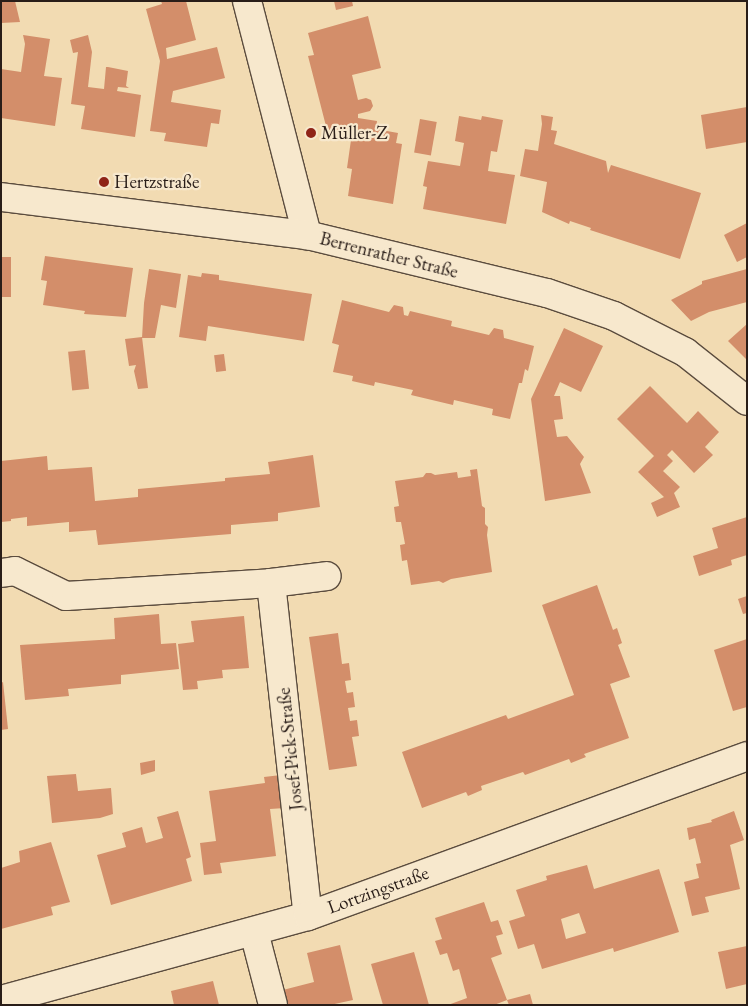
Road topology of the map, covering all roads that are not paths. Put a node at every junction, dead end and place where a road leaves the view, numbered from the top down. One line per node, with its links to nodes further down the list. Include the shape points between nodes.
1 (247, 1): 3 (street)
2 (1, 197): 3 (street, Berrenrather Straße)
3 (307, 235): 4 (street, Berrenrather Straße, via 547,293 614,316 684,352)
4 (747, 401)
5 (1, 573): 7 (street, via 15,571 66,596)
6 (327, 576): 7 (street)
7 (271, 583): 9 (street, Josef-Pick-Straße)
8 (747, 756): 9 (street, Lortzingstraße)
9 (308, 916): 10 (street, Lortzingstraße)
10 (254, 932): 11 (street, Lortzingstraße); 12 (street)
11 (1, 1000)
12 (273, 1005)

